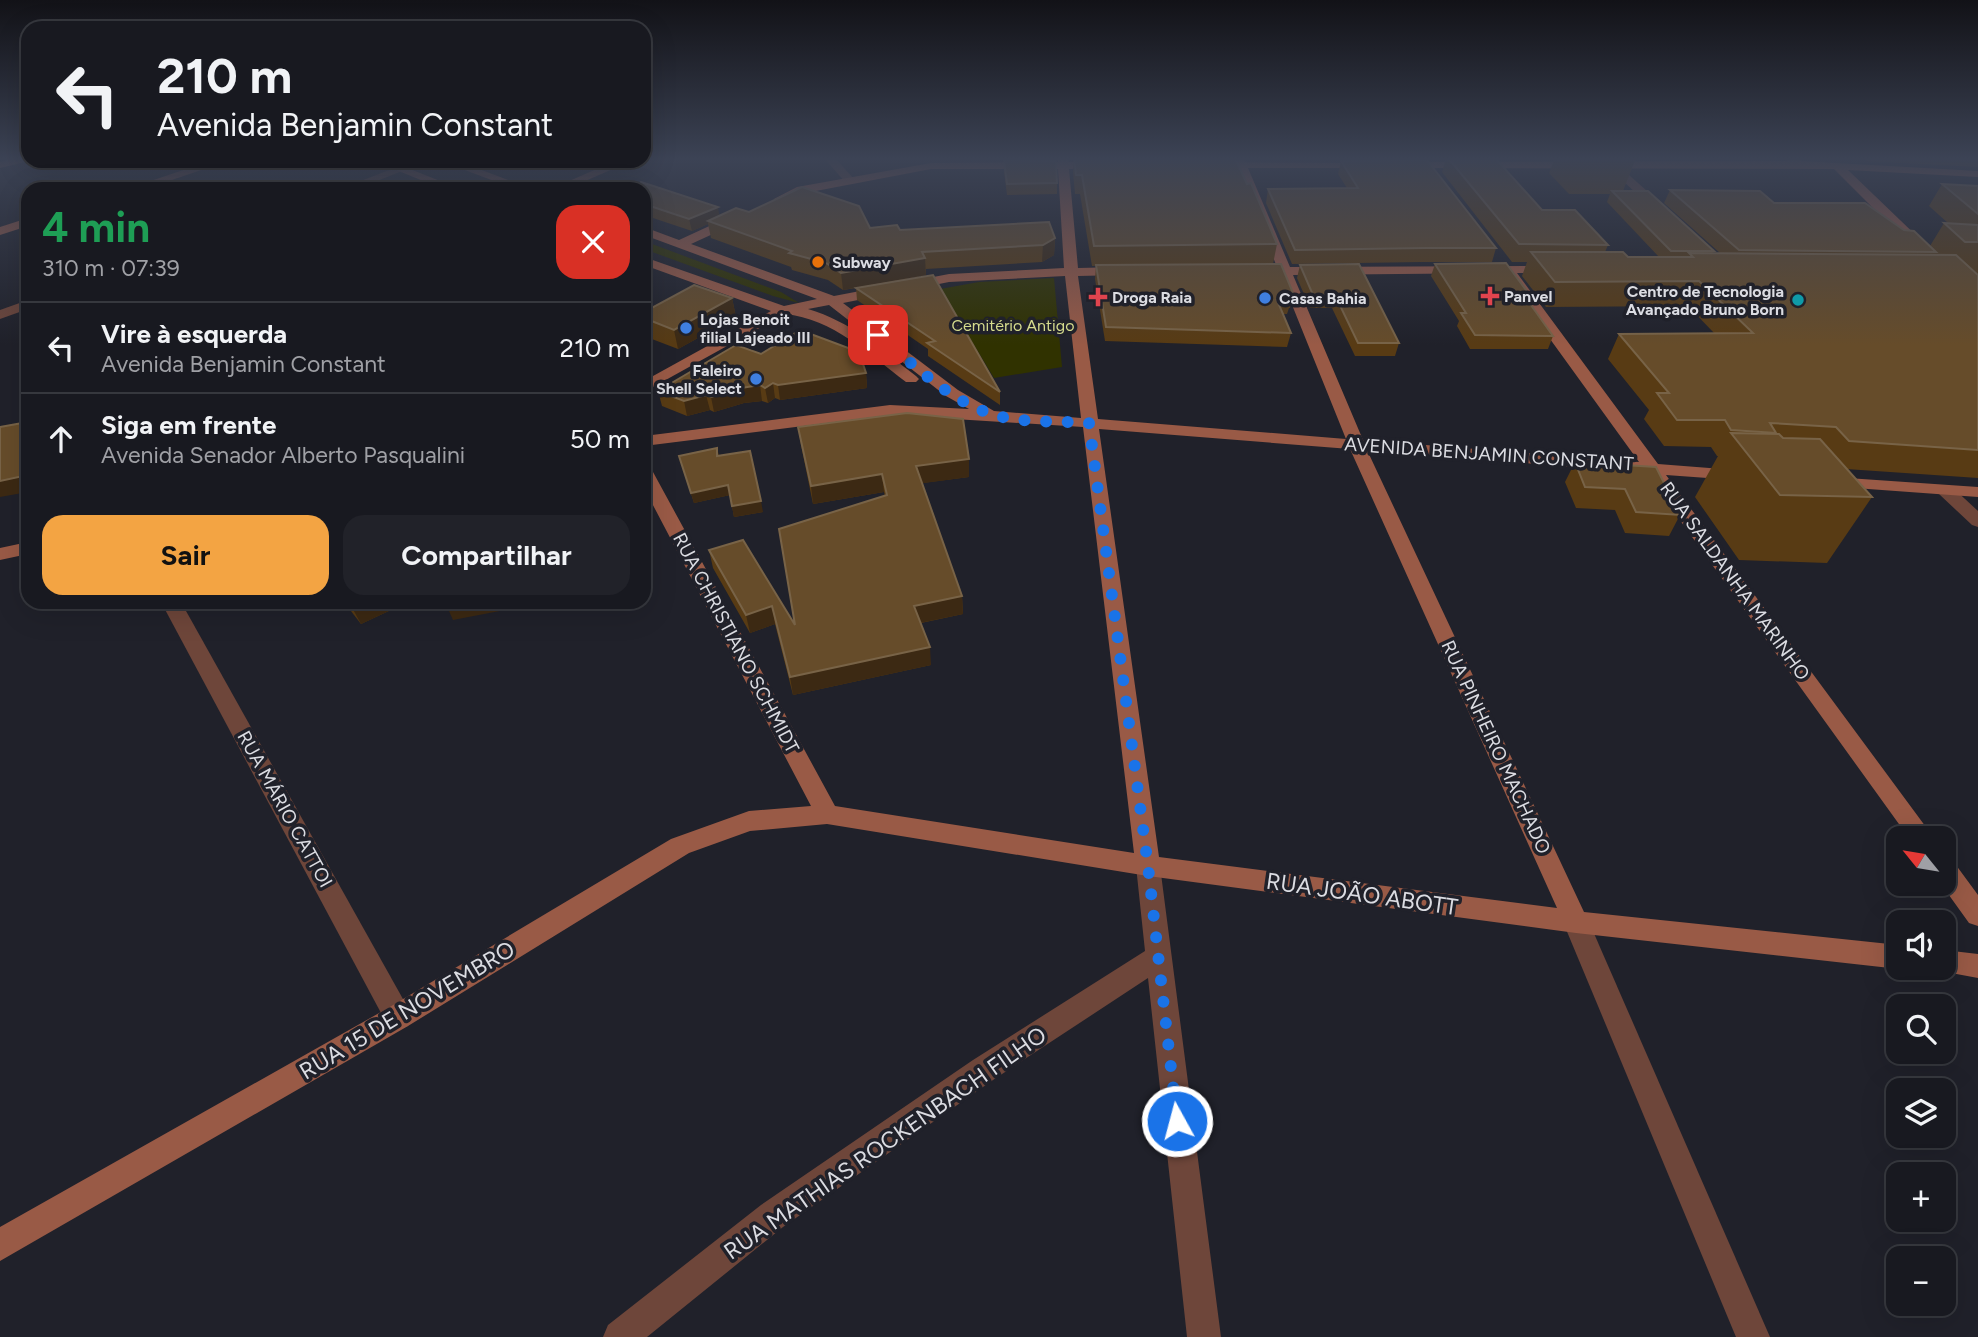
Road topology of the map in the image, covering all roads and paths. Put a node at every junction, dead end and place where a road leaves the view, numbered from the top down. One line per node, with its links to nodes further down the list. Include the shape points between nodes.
1 (732, 220): 8 (main road)
2 (1067, 220): 16 (main road)
3 (1264, 220): 13 (main road, RUA PINHEIRO MACHADO)
4 (1893, 220): 9 (main road)
5 (21, 224): 6 (main road)
6 (0, 231)
7 (651, 234): 8 (main road)
8 (680, 244): 17 (main road)
9 (1930, 256)
10 (1502, 263): 12 (main road); 13 (main road); 29 (main road, RUA SALDANHA MARINHO)
11 (651, 264): 19 (main road)
12 (1561, 269)
13 (1285, 270): 15 (main road); 28 (main road, RUA PINHEIRO MACHADO)
14 (1140, 271): 16 (main road)
15 (1247, 271)
16 (1070, 272): 17 (main road, via 949,278); 26 (main road)
17 (830, 299): 19 (main road); 22 (main road)
18 (21, 306): 20 (street)
19 (783, 310): 21 (main road); 22 (main road, via 828,318)
20 (0, 314)
21 (651, 383)
22 (941, 390): 23 (main road, AVENIDA BENJAMIN CONSTANT); 24 (main road); 25 (main road, AVENIDA BENJAMIN CONSTANT)
23 (898, 410): 24 (main road, AVENIDA BENJAMIN CONSTANT); 27 (main road, AVENIDA BENJAMIN CONSTANT)
24 (977, 414): 25 (main road, AVENIDA BENJAMIN CONSTANT)
25 (999, 416): 26 (main road, AVENIDA BENJAMIN CONSTANT)
26 (1089, 423): 28 (main road, AVENIDA BENJAMIN CONSTANT); 41 (main road)
27 (651, 440)
28 (1356, 444): 29 (main road, AVENIDA BENJAMIN CONSTANT); 44 (main road, RUA PINHEIRO MACHADO)
29 (1653, 467): 30 (main road, AVENIDA BENJAMIN CONSTANT); 40 (main road, RUA SALDANHA MARINHO)
30 (1752, 476)
31 (1821, 481): 33 (main road)
32 (651, 485): 39 (main road, RUA CHRISTIANO SCHMIDT)
33 (1945, 490): 34 (main road); 35 (street)
34 (1978, 492)
35 (1978, 522)
36 (21, 550): 37 (main road)
37 (0, 554)
38 (175, 609): 49 (street, RUA MÁRIO CATTOI)
39 (827, 814): 41 (main road, RUA JOÃO ABOTT); 49 (main road, RUA 15 DE NOVEMBRO, via 750,821 680,846)
40 (1913, 826)
41 (1148, 866): 44 (main road, RUA JOÃO ABOTT); 46 (street)
42 (1956, 885): 43 (main road)
43 (1978, 915)
44 (1576, 922): 45 (main road, RUA JOÃO ABOTT); 53 (street, RUA PINHEIRO MACHADO)
45 (1886, 956)
46 (1157, 958): 51 (street, RUA MATHIAS ROCKENBACH FILHO, via 983,1070 772,1216); 52 (street)
47 (1956, 963): 48 (main road)
48 (1978, 966)
49 (398, 1017): 50 (main road, RUA 15 DE NOVEMBRO)
50 (0, 1245)
51 (620, 1337)
52 (1204, 1337)
53 (1754, 1337)

